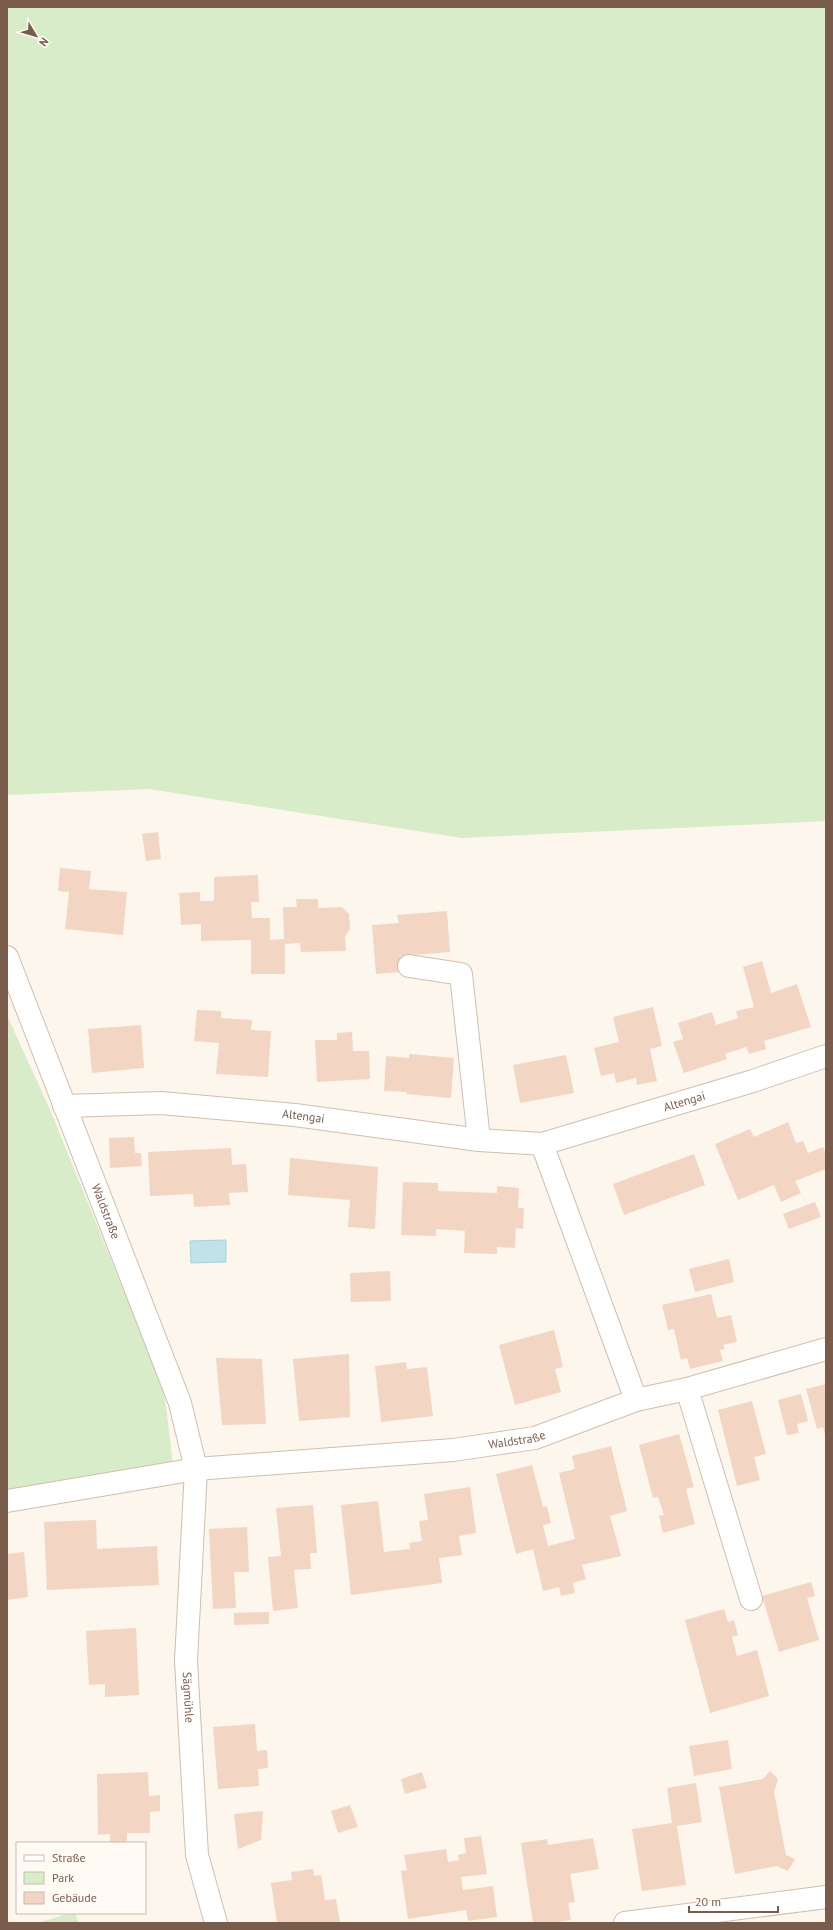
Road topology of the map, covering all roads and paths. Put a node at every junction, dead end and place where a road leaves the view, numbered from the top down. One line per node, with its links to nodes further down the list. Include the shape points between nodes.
1 (7, 957): 4 (street, Waldstraße)
2 (410, 966): 5 (street, via 461,974)
3 (826, 1056): 6 (street, Altengai, via 753,1081)
4 (64, 1106): 5 (street, Altengai, via 161,1103 295,1115); 10 (street, Waldstraße, via 180,1402)
5 (479, 1140): 6 (street, Altengai)
6 (542, 1144): 9 (street)
7 (826, 1349): 8 (street, Waldstraße)
8 (687, 1389): 9 (street, Waldstraße); 12 (street)
9 (636, 1400): 10 (street, Waldstraße, via 535,1438 453,1450)
10 (196, 1469): 11 (street, Waldstraße); 14 (street, Sägmühle, via 186,1661 197,1855)
11 (7, 1501)
12 (751, 1600)
13 (826, 1897): 15 (street)
14 (216, 1923)
15 (625, 1923)

